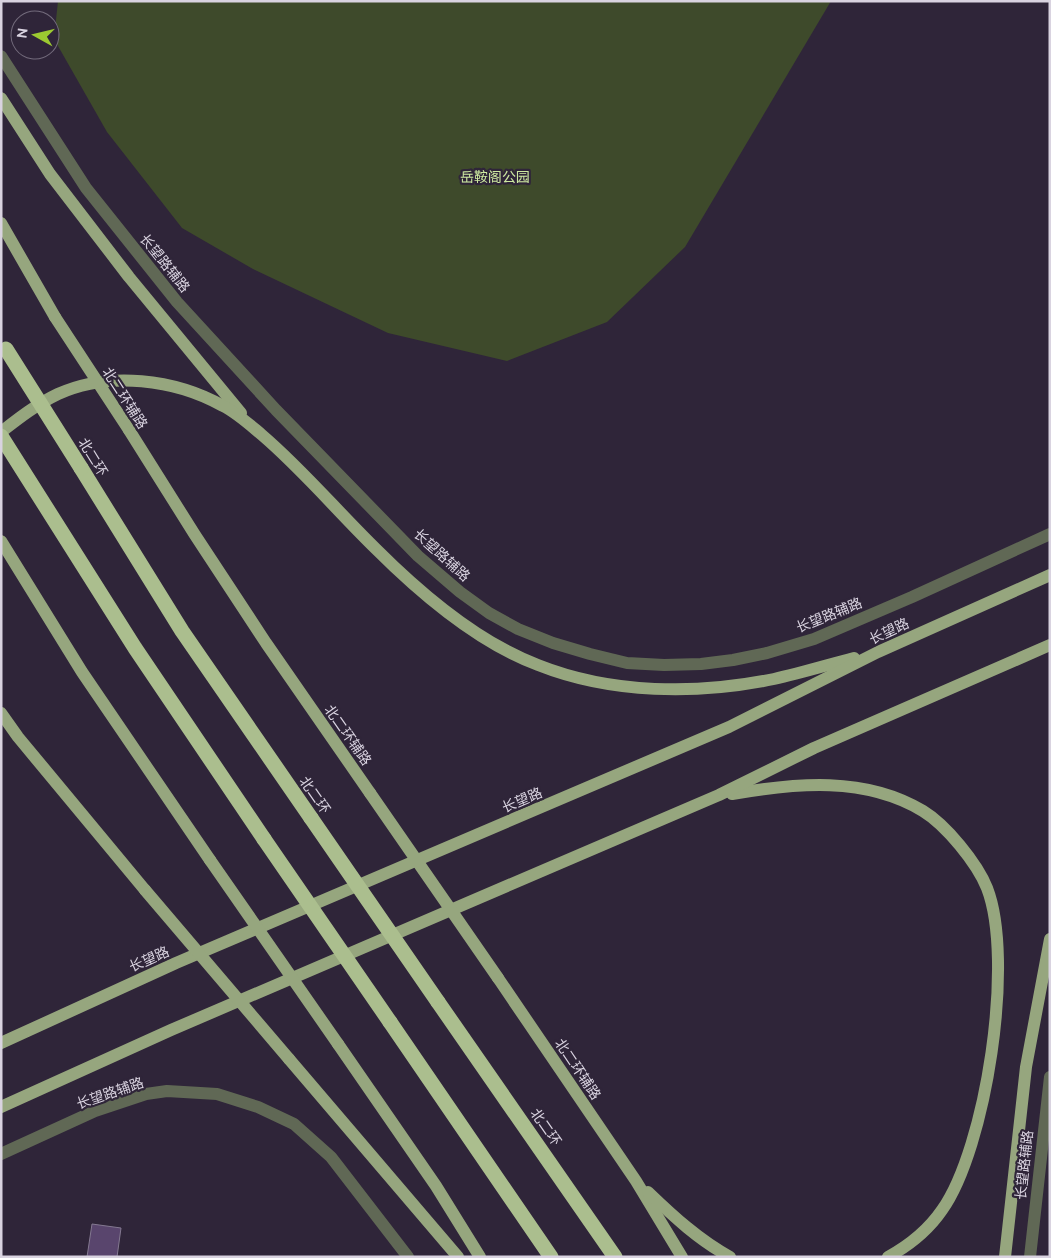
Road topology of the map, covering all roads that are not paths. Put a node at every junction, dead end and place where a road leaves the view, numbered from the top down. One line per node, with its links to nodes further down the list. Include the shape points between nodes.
1 (1, 56): 8 (street, 长望路辅路, via 86,188 177,302 276,410 418,556 467,597 518,629 553,643 627,663 701,664 733,660 814,638)
2 (1, 98): 5 (main road, via 50,174)
3 (1, 223): 20 (main road, 北二环辅路, bridge, via 55,317 266,643)
4 (3, 346): 25 (highway, 北二环, bridge, via 182,630)
5 (252, 426): 6 (main road, via 223,406 199,395 148,381 124,380 58,394); 12 (main road, via 283,452 376,549 428,597 500,646 537,665 629,688 719,687 773,679)
6 (1, 432)
7 (1, 436): 24 (highway, bridge, via 135,648)
8 (1050, 534)
9 (1, 541): 23 (main road, bridge, via 82,672 436,1186)
10 (1050, 575): 12 (main road, 长望路)
11 (1050, 645): 14 (main road, via 814,748)
12 (878, 652): 16 (main road, 长望路, via 730,727 176,963)
13 (1, 713): 22 (main road, bridge, via 145,890)
14 (720, 796): 18 (main road, via 180,1026); 28 (main road, via 803,784 866,789 895,798 924,812 949,832 987,888 996,919 999,956 997,1002 988,1076 975,1134 960,1177 942,1210 921,1233)
15 (1050, 939): 29 (main road, via 1026,1067)
16 (1, 1043)
17 (1050, 1077): 30 (street, 长望路辅路)
18 (1, 1107)
19 (1, 1154): 21 (street, 长望路辅路, via 95,1111 146,1094 167,1091 217,1094 258,1107 294,1124 331,1157)
20 (636, 1181): 26 (main road, 北二环辅路); 27 (main road, via 684,1227)
21 (408, 1257)
22 (458, 1257)
23 (480, 1257)
24 (551, 1257)
25 (615, 1257)
26 (682, 1257)
27 (730, 1257)
28 (888, 1257)
29 (1005, 1257)
30 (1030, 1257)

